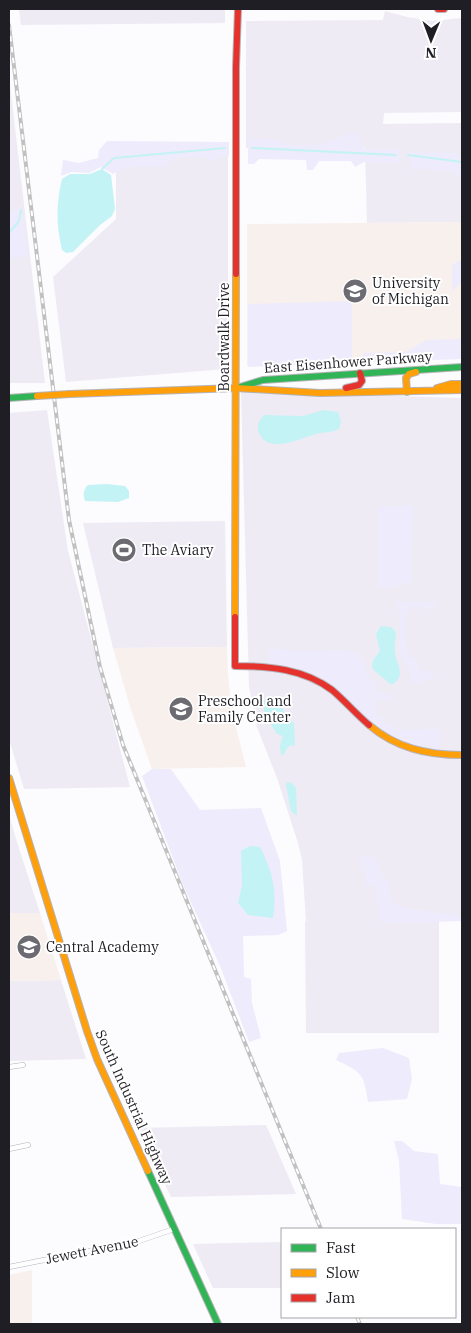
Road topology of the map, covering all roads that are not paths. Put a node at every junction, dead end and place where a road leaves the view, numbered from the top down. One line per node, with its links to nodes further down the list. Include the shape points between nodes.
1 (238, 9): 7 (street, Boardwalk Drive)
2 (438, 9): 3 (street)
3 (444, 9)
4 (462, 368): 5 (street, East Eisenhower Parkway); 10 (street, via 409,374 406,378)
5 (360, 373): 7 (street, East Eisenhower Parkway, via 263,380); 9 (street, via 362,384 357,388 326,388)
6 (462, 384): 11 (street)
7 (236, 388): 9 (street, East Eisenhower Parkway); 12 (street, East Eisenhower Parkway, bridge); 13 (street, Boardwalk Drive, via 236,666 275,667 299,673 326,686 391,742 429,754)
8 (462, 390): 11 (street, East Eisenhower Parkway)
9 (316, 392): 10 (street, East Eisenhower Parkway)
10 (408, 392): 11 (street, East Eisenhower Parkway)
11 (426, 392)
12 (9, 398)
13 (462, 755)
14 (9, 778): 19 (street, South Industrial Highway, via 97,1059)
15 (23, 1065): 16 (street)
16 (9, 1067)
17 (28, 1145): 18 (street)
18 (9, 1148)
19 (174, 1229): 20 (street, Jewett Avenue, via 139,1241); 21 (street, South Industrial Highway)
20 (9, 1266)
21 (218, 1324)

